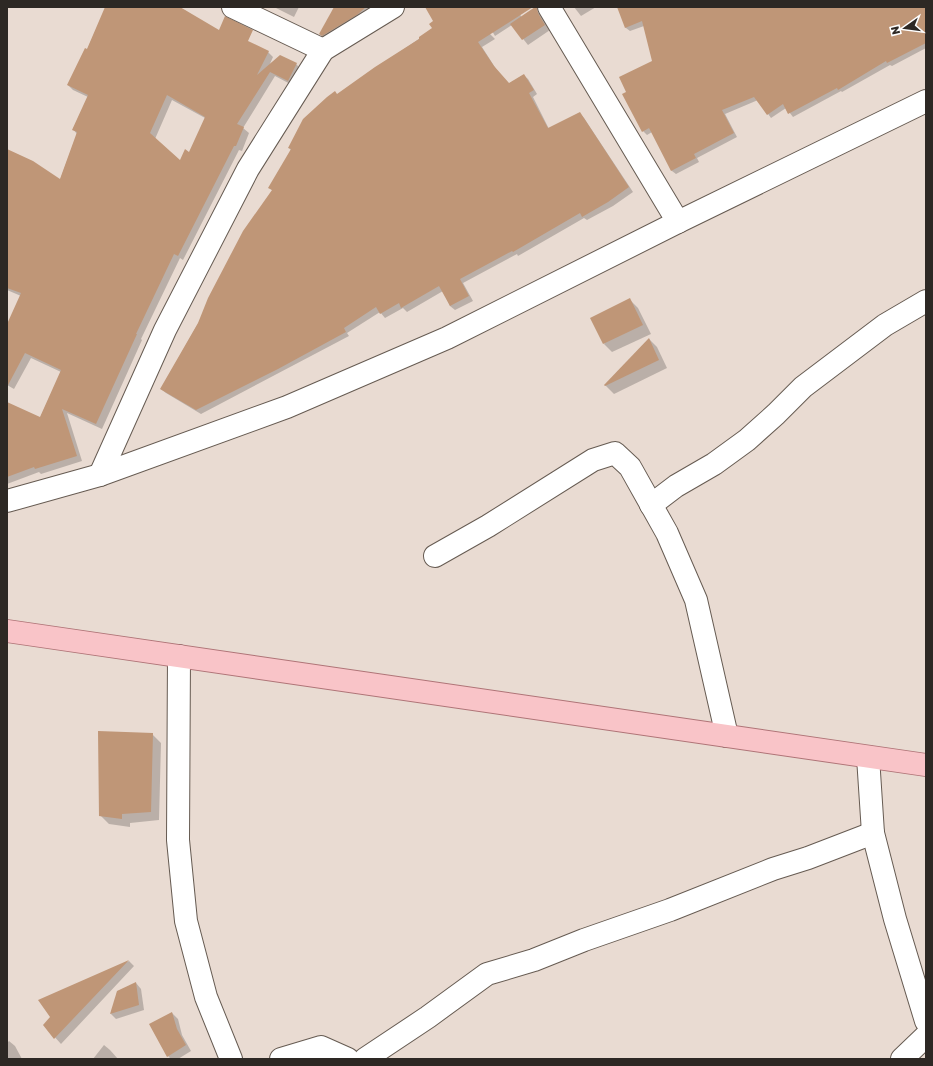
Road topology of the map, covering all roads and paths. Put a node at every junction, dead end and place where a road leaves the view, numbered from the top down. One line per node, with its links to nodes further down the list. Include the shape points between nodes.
1 (233, 7): 4 (street)
2 (393, 7): 4 (street)
3 (549, 7): 6 (street)
4 (323, 50): 8 (street, via 248,169 165,330)
5 (926, 101): 6 (street)
6 (678, 222): 8 (street, via 447,338 287,407)
7 (926, 301): 10 (street, via 885,325 803,387 747,440)
8 (100, 475): 9 (street)
9 (7, 501)
10 (651, 505): 11 (street, via 630,467 615,453 593,460); 14 (street, via 667,533 696,600)
11 (435, 556)
12 (7, 631): 13 (main road)
13 (179, 656): 14 (main road); 20 (street, via 178,840 186,921 206,997)
14 (727, 736): 15 (main road)
15 (868, 757): 16 (main road); 17 (street)
16 (926, 765)
17 (873, 833): 18 (street, via 895,919); 23 (street, via 534,960 487,974)
18 (926, 1021)
19 (926, 1036): 24 (street)
20 (231, 1059)
21 (281, 1059): 22 (street, via 321,1047)
22 (348, 1059)
23 (365, 1059)
24 (902, 1059)

